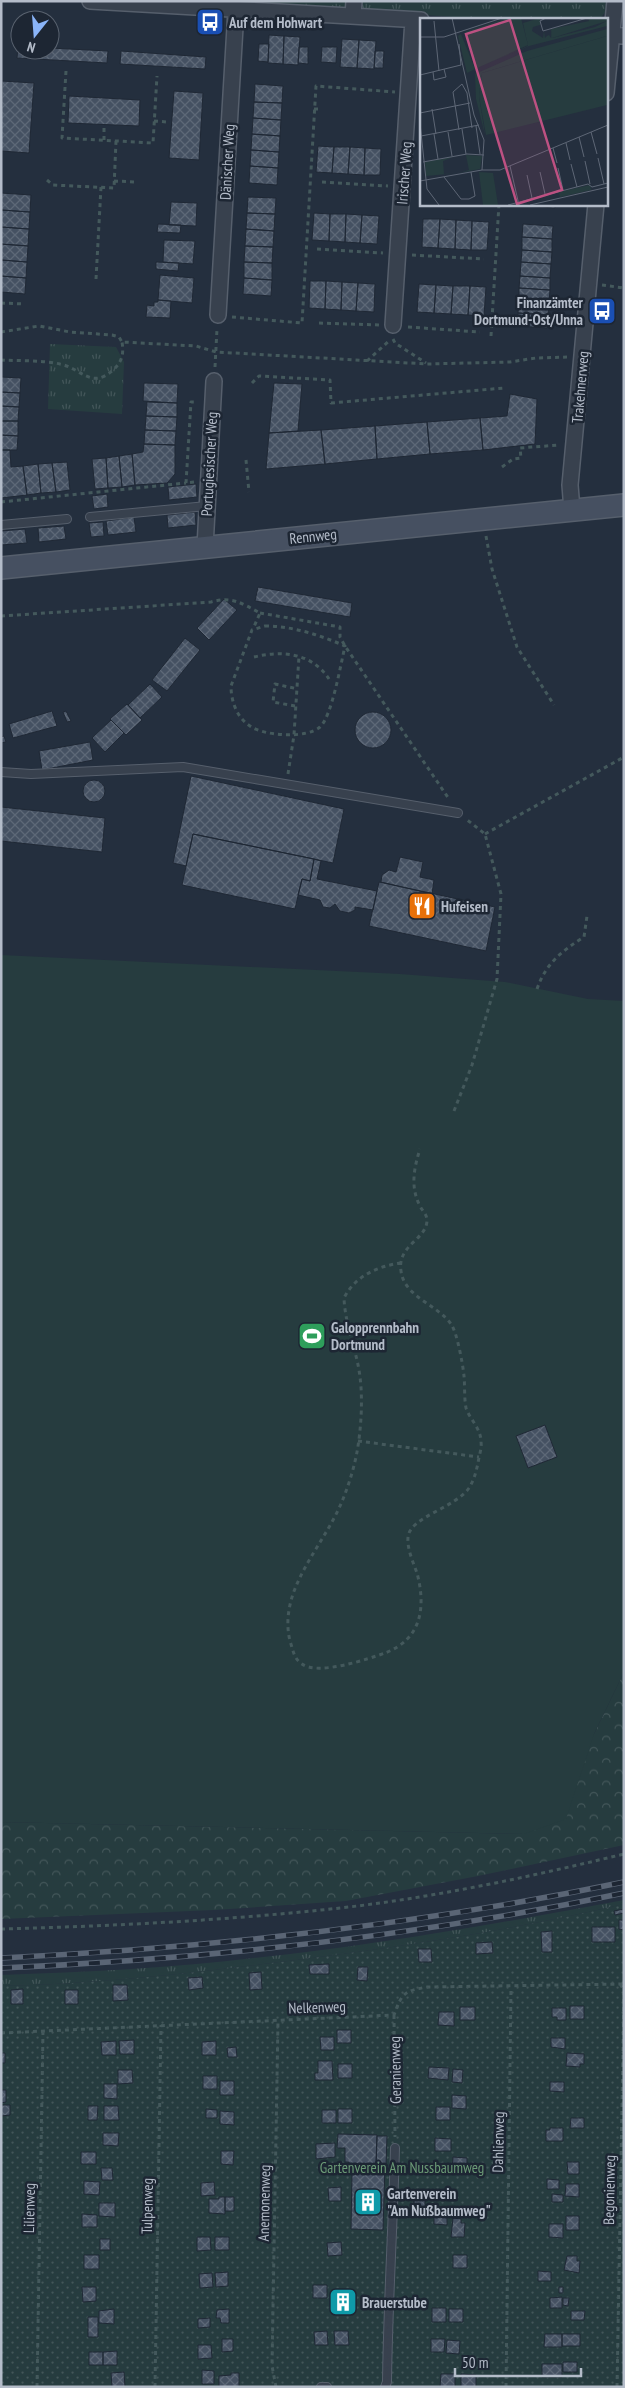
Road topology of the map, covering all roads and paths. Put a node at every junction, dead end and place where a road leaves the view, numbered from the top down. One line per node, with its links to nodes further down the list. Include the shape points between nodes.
1 (90, 1): 4 (street)
2 (615, 1): 6 (street)
3 (354, 9): 4 (street); 5 (street)
4 (236, 10): 31 (street, Dänischer Weg)
5 (417, 20): 10 (street, Irischer Weg)
6 (613, 35): 9 (street)
7 (66, 71): 16 (path, via 62,138)
8 (158, 76): 13 (path)
9 (608, 76)
10 (408, 93): 11 (path, via 316,86); 22 (street, Irischer Weg)
11 (314, 109): 12 (path); 31 (path, via 302,323 245,320)
12 (320, 109)
13 (154, 121): 14 (path); 17 (path, via 153,143)
14 (167, 122)
15 (104, 128): 16 (path)
16 (104, 140): 17 (path)
17 (116, 141): 19 (path)
18 (47, 180): 23 (path, via 53,185)
19 (114, 180): 20 (path); 23 (path, via 114,188)
20 (136, 182)
21 (322, 182): 22 (path)
22 (403, 186): 33 (street, Irischer Weg)
23 (101, 187): 26 (path)
24 (499, 205): 34 (path)
25 (596, 205): 27 (street, Trakehnerweg)
26 (96, 278)
27 (589, 284): 28 (path); 37 (street, Trakehnerweg)
28 (624, 288)
29 (1, 303): 30 (path)
30 (25, 304)
31 (218, 314): 36 (path)
32 (1, 332): 35 (path, via 39,326 112,335)
33 (393, 332): 39 (path); 40 (path, via 395,343)
34 (491, 336)
35 (122, 342): 36 (path, via 196,346); 38 (path, via 120,362 98,378 60,364)
36 (216, 352): 39 (path)
37 (582, 357): 40 (path); 54 (street, Trakehnerweg, via 570,485)
38 (1, 360)
39 (367, 361): 40 (path)
40 (427, 364)
41 (214, 380): 44 (street, Portugiesischer Weg)
42 (252, 383): 43 (path, via 259,376 330,380 331,403)
43 (504, 388)
44 (213, 403): 48 (street, Portugiesischer Weg); 49 (path, via 191,402)
45 (549, 445): 47 (path, via 520,448 521,458 513,459)
46 (246, 460): 50 (path)
47 (502, 467)
48 (208, 481): 49 (path); 53 (street, Portugiesischer Weg)
49 (186, 483): 51 (path)
50 (249, 492)
51 (1, 502)
52 (624, 505): 54 (street, Rennweg)
53 (207, 506): 55 (lane); 59 (street, Portugiesischer Weg)
54 (572, 510): 59 (street, Rennweg)
55 (90, 517)
56 (67, 519): 57 (lane)
57 (1, 525)
58 (486, 531): 70 (path, via 492,569 517,647)
59 (205, 547): 60 (street, Rennweg)
60 (1, 568)
61 (260, 612): 62 (path, via 224,598 211,602); 63 (path); 64 (path, via 340,627)
62 (1, 616)
63 (252, 630): 64 (path, via 277,626); 71 (path, via 231,686 236,711 250,726 261,731)
64 (345, 646): 71 (path, via 325,720 312,731); 75 (path)
65 (299, 656): 66 (path); 67 (path, via 315,663); 68 (path)
66 (254, 657)
67 (329, 679)
68 (298, 688): 69 (path); 69 (path, via 275,684 273,702)
69 (295, 706): 71 (path)
70 (554, 706)
71 (294, 735): 74 (path)
72 (624, 757): 76 (path)
73 (1, 772): 74 (lane, via 31,774 183,767)
74 (287, 784): 75 (lane)
75 (458, 813): 76 (path)
76 (485, 834): 79 (path, via 501,894 497,978 472,1065)
77 (587, 916): 78 (path, via 584,937 543,971)
78 (537, 989)
79 (454, 1111)
80 (420, 1149): 81 (path, via 413,1171 414,1183 427,1223 422,1234 406,1248)
81 (401, 1263): 82 (path, via 369,1272 344,1298 360,1377); 83 (path, via 400,1273 410,1289 444,1316 456,1333 464,1371 467,1410 482,1442)
82 (358, 1441): 83 (path); 83 (path, via 344,1498 300,1578 288,1611 288,1632 293,1651 300,1663 307,1667 334,1666 371,1658 409,1639 418,1621 421,1600 408,1540 410,1528 462,1496 475,1475)
83 (479, 1457)
84 (624, 1854): 85 (path, via 549,1873 351,1906 264,1915)
85 (1, 1929)
86 (622, 1984): 87 (path); 88 (path)
87 (511, 1987): 90 (path, via 409,1990 400,1998); 103 (path, Dahlienweg)
88 (624, 1990)
89 (624, 1994): 104 (path, Begonienweg)
90 (394, 2015): 91 (path, Nelkenweg); 95 (path, Geranienweg)
91 (278, 2020): 92 (path, Nelkenweg); 99 (path, Anemonenweg, via 272,2366)
92 (161, 2025): 93 (path, Nelkenweg); 98 (path, Tulpenweg)
93 (43, 2031): 94 (path, Nelkenweg); 97 (path, Lilienweg)
94 (1, 2033)
95 (395, 2124)
96 (395, 2148): 102 (lane)
97 (37, 2387)
98 (155, 2387)
99 (276, 2387)
100 (321, 2387): 101 (lane)
101 (327, 2387)
102 (385, 2387)
103 (506, 2387)
104 (617, 2387)

